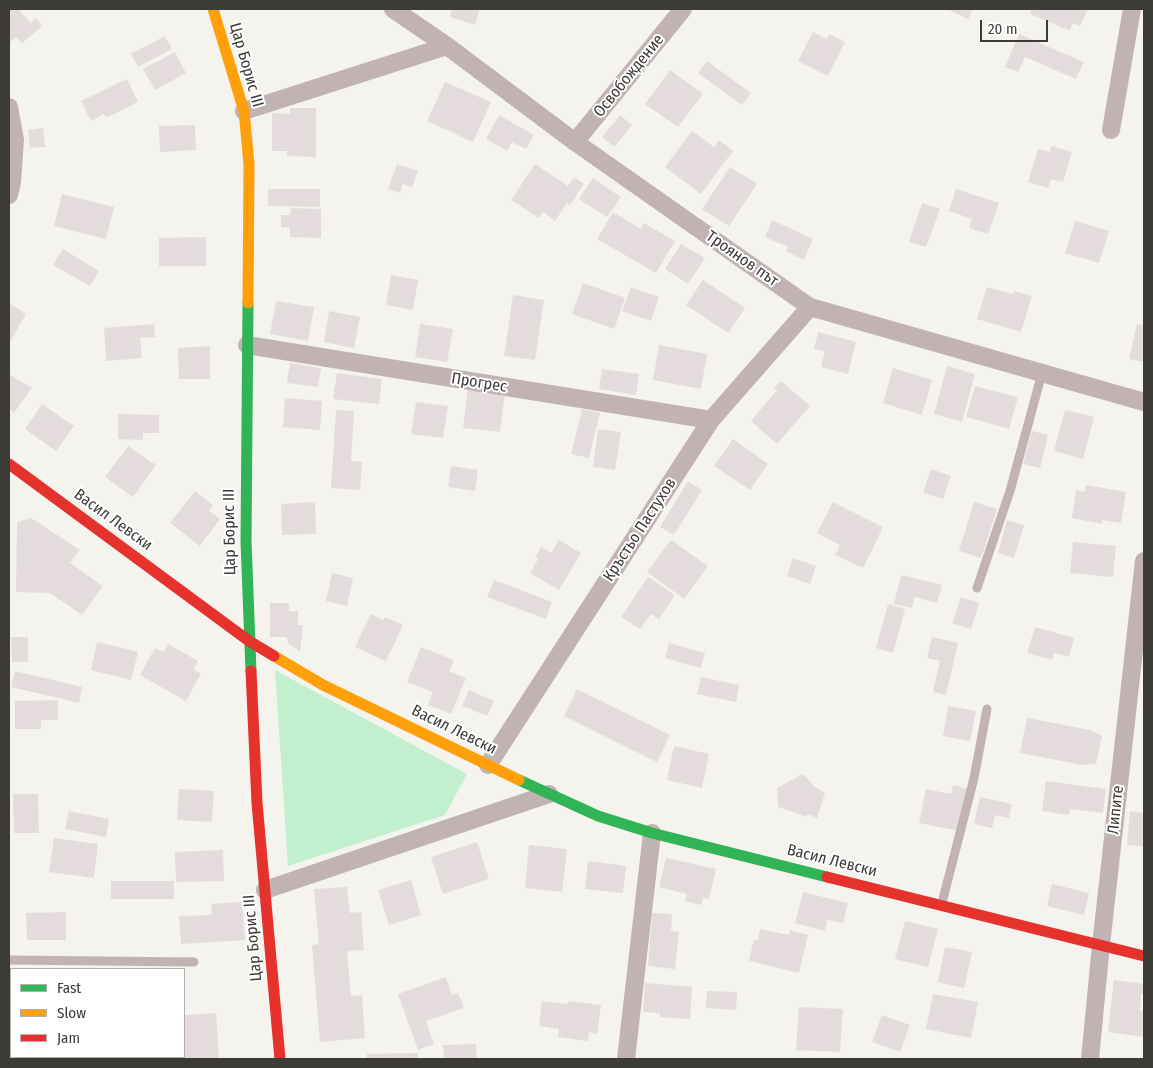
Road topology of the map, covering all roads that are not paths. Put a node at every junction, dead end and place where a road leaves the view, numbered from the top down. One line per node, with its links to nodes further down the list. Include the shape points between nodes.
1 (213, 9): 7 (street, Цар Борис III)
2 (393, 9): 5 (street, Троянов път)
3 (683, 9): 9 (street, Освобождение)
4 (1132, 9): 8 (street)
5 (447, 46): 7 (street); 9 (street, Троянов път)
6 (9, 107): 10 (street, via 15,140)
7 (244, 111): 12 (street, Цар Борис III, via 249,164)
8 (1111, 130)
9 (575, 142): 11 (street, Троянов път)
10 (9, 195)
11 (810, 307): 13 (street, Троянов път); 15 (street, Кръстьо Пастухов)
12 (247, 345): 15 (street, Прогрес); 19 (street, Цар Борис III)
13 (1042, 372): 14 (street, Троянов път); 18 (lane, via 1010,491)
14 (1144, 402)
15 (711, 420): 21 (street, Кръстьо Пастухов)
16 (9, 464): 19 (street, Васил Левски)
17 (1144, 561): 26 (street, Липите)
18 (977, 588)
19 (249, 642): 21 (street, Васил Левски, via 323,684); 24 (street, Цар Борис III)
20 (987, 709): 25 (lane, via 974,778)
21 (488, 765): 22 (street, Васил Левски)
22 (549, 794): 23 (street, Васил Левски, via 598,816); 24 (street)
23 (652, 833): 25 (street, Васил Левски); 31 (street)
24 (265, 890): 30 (street, Цар Борис III)
25 (942, 906): 26 (street, Васил Левски)
26 (1101, 945): 27 (street, Васил Левски); 32 (street, Липите)
27 (1144, 956)
28 (9, 960): 29 (lane)
29 (194, 962)
30 (280, 1059)
31 (626, 1059)
32 (1090, 1059)

